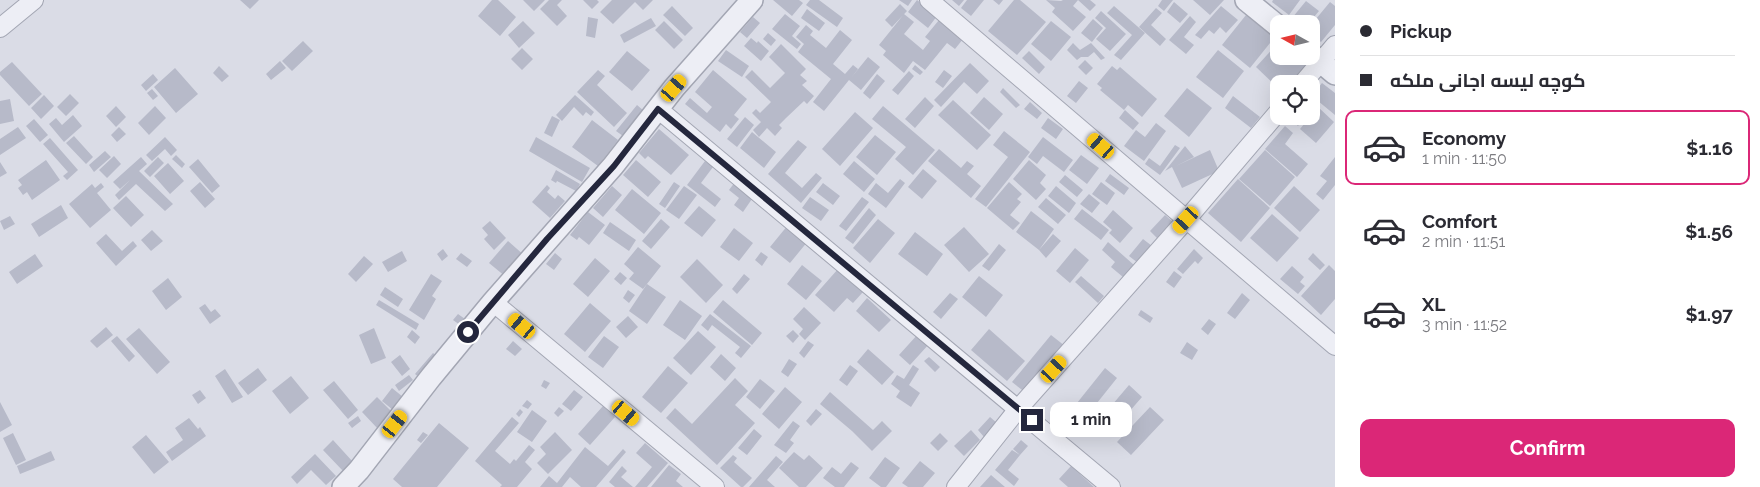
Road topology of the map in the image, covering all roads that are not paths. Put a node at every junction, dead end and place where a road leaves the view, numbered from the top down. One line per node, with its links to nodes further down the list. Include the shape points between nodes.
1 (34, 0): 6 (street)
2 (752, 0): 10 (street)
3 (929, 0): 12 (street)
4 (1246, 0): 5 (street)
5 (1270, 20)
6 (0, 28)
7 (1335, 44): 8 (street)
8 (1322, 64): 9 (street)
9 (1311, 75)
10 (658, 109): 13 (street, via 614,166); 15 (street)
11 (1270, 122): 12 (street)
12 (1186, 220): 14 (street); 15 (street)
13 (492, 302): 16 (street); 17 (street)
14 (1335, 346)
15 (1018, 409): 18 (street); 19 (street)
16 (343, 487)
17 (715, 487)
18 (956, 487)
19 (1111, 487)

